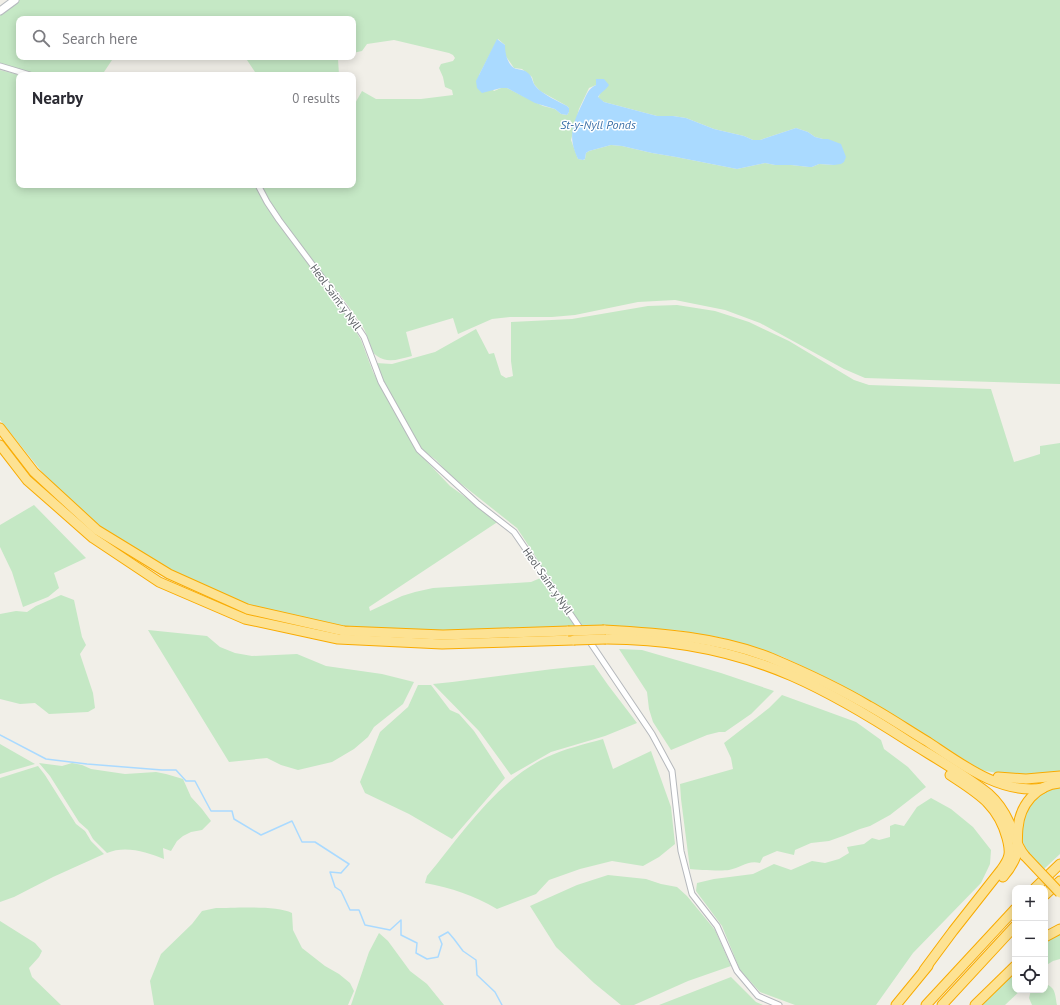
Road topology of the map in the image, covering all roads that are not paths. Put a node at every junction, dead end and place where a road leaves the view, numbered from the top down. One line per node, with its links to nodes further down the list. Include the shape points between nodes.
1 (14, 0): 2 (street)
2 (0, 11)
3 (0, 66): 4 (street)
4 (20, 72)
5 (260, 188): 25 (street, Heol Saint y Nyll, via 279,220 364,337 381,382 418,450 478,504 514,532 652,734 672,771 681,851 692,894 717,926 737,971 758,996)
6 (0, 428): 8 (highway, bridge, via 34,472 97,530 169,574 247,608 344,630 443,635 568,630)
7 (0, 445): 8 (highway, bridge, via 26,480 93,538 159,582 245,619 338,639 442,644 574,640)
8 (605, 634): 9 (highway, via 698,648 747,660 792,676); 10 (highway, via 679,635 769,658 850,695)
9 (871, 717): 13 (highway, via 989,794 1002,808); 24 (highway, via 890,734 986,800 1001,821 1010,849 1006,864)
10 (980, 774): 11 (highway); 12 (highway, via 1018,788)
11 (1060, 781): 12 (highway)
12 (1043, 788): 13 (highway, via 1023,807 1018,821)
13 (1017, 842): 18 (highway, bridge, via 1025,856); 24 (highway, via 1011,868)
14 (1060, 864): 16 (highway)
15 (1060, 881): 17 (highway)
16 (1039, 885)
17 (1048, 892)
18 (1060, 893)
19 (1012, 912): 27 (highway)
20 (1012, 929): 28 (highway)
21 (1060, 929): 22 (highway)
22 (1048, 935)
23 (1012, 969): 29 (highway)
24 (924, 970): 26 (highway)
25 (779, 1005)
26 (896, 1005)
27 (926, 1005)
28 (942, 1005)
29 (975, 1005)

